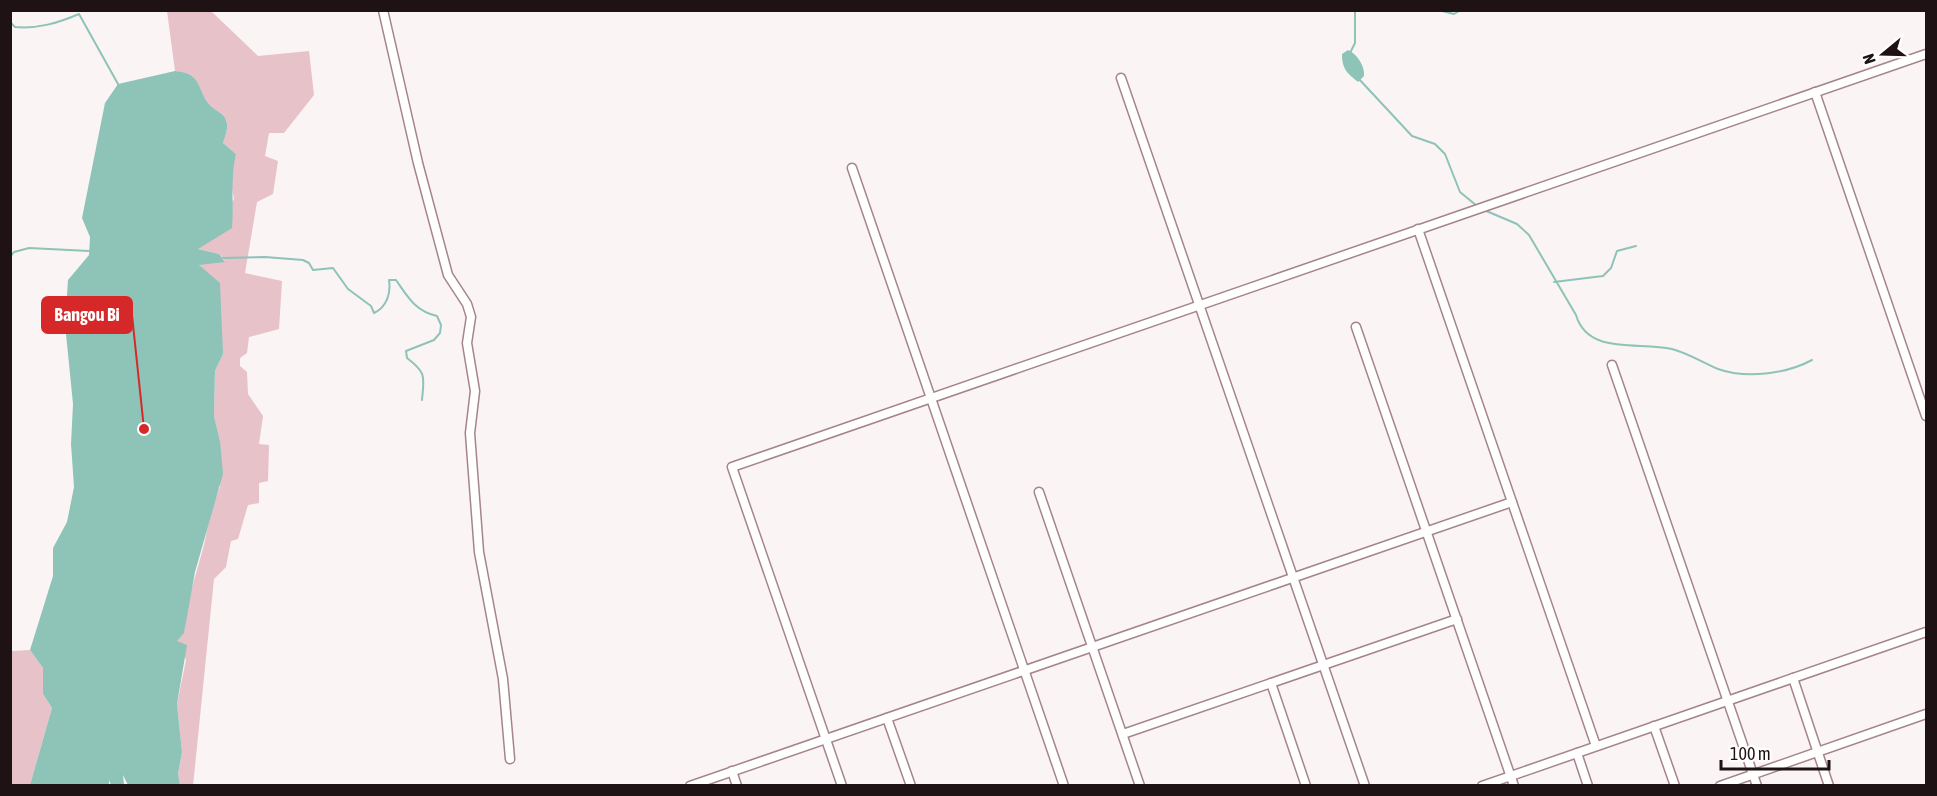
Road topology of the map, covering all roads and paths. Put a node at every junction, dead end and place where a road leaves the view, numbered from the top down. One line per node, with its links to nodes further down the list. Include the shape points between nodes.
1 (383, 10): 32 (street, via 448,275 471,317 467,344 475,391 470,433 478,540 503,679)
2 (1926, 54): 4 (street)
3 (1121, 78): 7 (street)
4 (1815, 92): 6 (street); 11 (street)
5 (852, 168): 10 (street)
6 (1418, 229): 7 (street); 13 (street)
7 (1199, 305): 10 (street); 15 (street)
8 (1356, 327): 14 (street)
9 (1612, 365): 23 (street)
10 (932, 397): 20 (street); 28 (street, via 732,466)
11 (1926, 416)
12 (1039, 492): 18 (street)
13 (1512, 502): 14 (street); 29 (street)
14 (1427, 531): 15 (street); 16 (street)
15 (1293, 577): 18 (street); 19 (street)
16 (1457, 619): 19 (street); 35 (street)
17 (1926, 632): 21 (street)
18 (1092, 647): 20 (street); 27 (street)
19 (1323, 665): 22 (street); 43 (street)
20 (1026, 670): 25 (street); 40 (street)
21 (1792, 678): 23 (street); 30 (street)
22 (1271, 683): 27 (street); 42 (street)
23 (1727, 701): 26 (street); 34 (street)
24 (1926, 714): 30 (street)
25 (887, 718): 28 (street); 39 (street)
26 (1654, 726): 29 (street); 47 (street)
27 (1123, 734): 41 (street)
28 (826, 739): 33 (street); 38 (street)
29 (1596, 746): 31 (street)
30 (1817, 752): 34 (street); 50 (street)
31 (1577, 753): 35 (street); 46 (street)
32 (510, 759)
33 (732, 771): 36 (street); 37 (street)
34 (1753, 774): 48 (street); 49 (street)
35 (1511, 776): 44 (street); 45 (street)
36 (690, 786)
37 (737, 786)
38 (842, 786)
39 (911, 786)
40 (1064, 786)
41 (1140, 786)
42 (1306, 786)
43 (1365, 786)
44 (1482, 786)
45 (1515, 786)
46 (1588, 786)
47 (1675, 786)
48 (1720, 786)
49 (1757, 786)
50 (1829, 786)

